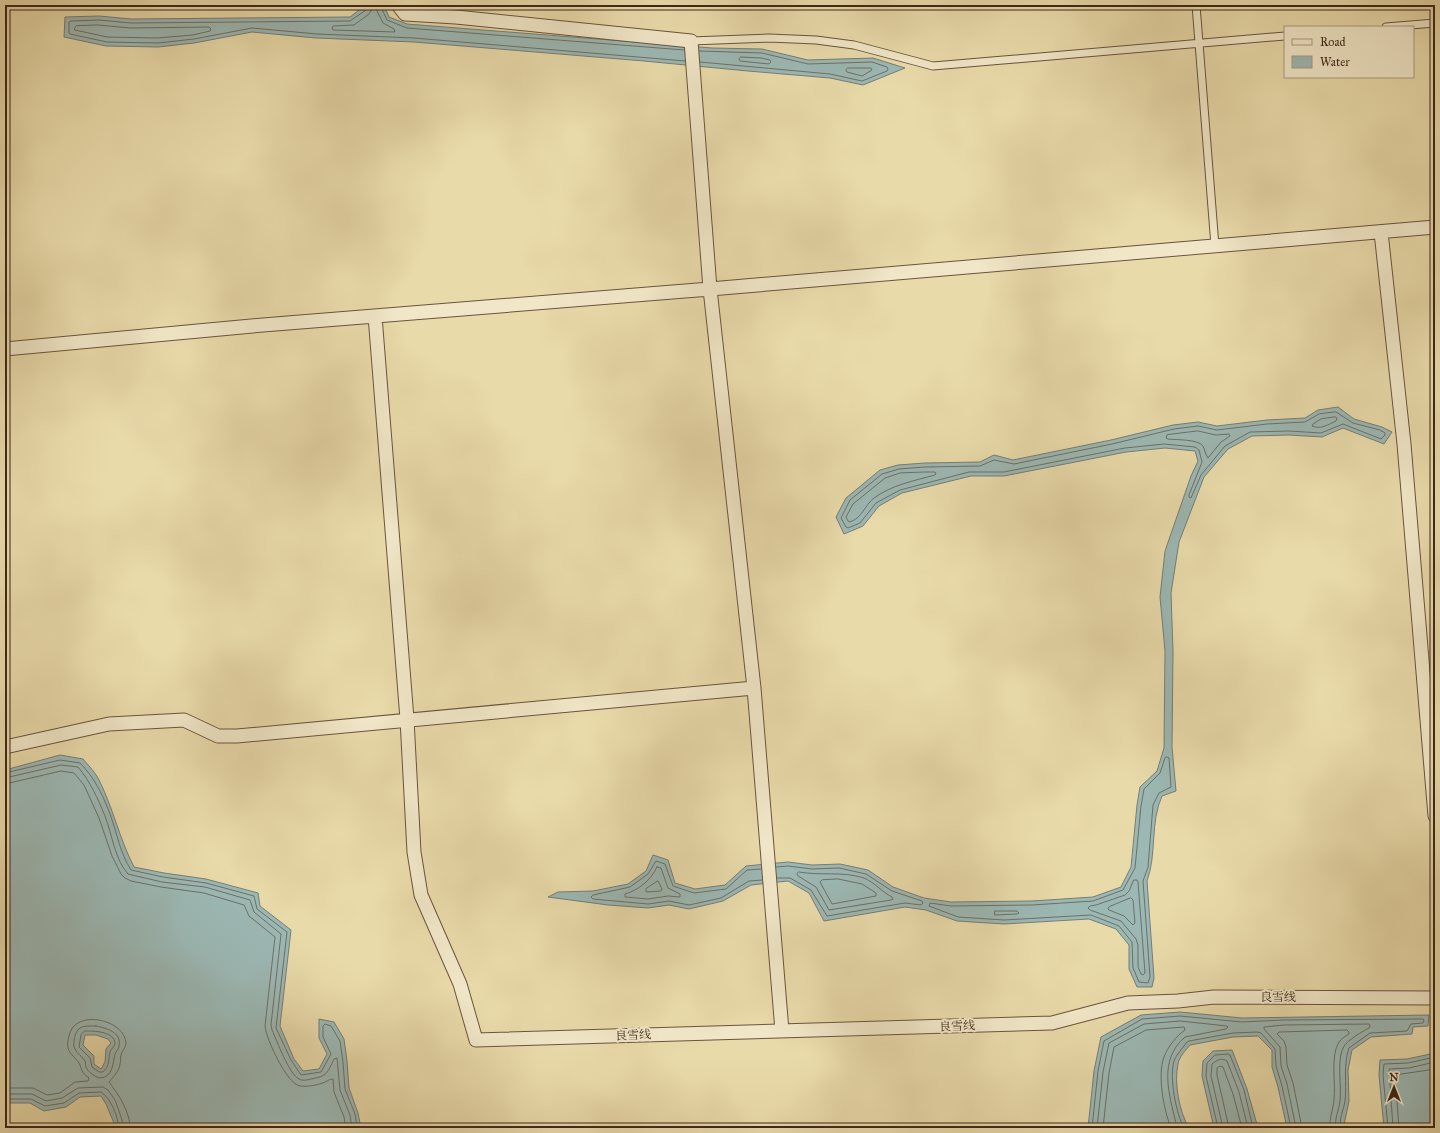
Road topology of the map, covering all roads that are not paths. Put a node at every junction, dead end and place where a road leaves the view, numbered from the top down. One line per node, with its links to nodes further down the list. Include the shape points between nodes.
1 (398, 5): 6 (street, via 405,14 456,16)
2 (1196, 5): 7 (lane)
3 (1435, 22): 4 (lane)
4 (1396, 26)
5 (1284, 36): 7 (lane)
6 (691, 42): 7 (lane, via 769,38 816,40 854,45 933,66); 11 (street)
7 (1199, 44): 10 (lane)
8 (1435, 227): 9 (street)
9 (1381, 232): 10 (street); 17 (street, via 1404,444)
10 (1215, 246): 11 (street)
11 (710, 289): 12 (street); 14 (street)
12 (375, 316): 13 (street); 15 (street)
13 (5, 349)
14 (754, 688): 15 (street); 19 (street)
15 (407, 719): 16 (street, via 237,736 218,736 184,720 109,724); 19 (street, 良雪线, via 414,852 420,895 460,984 476,1040)
16 (5, 748)
17 (1435, 816)
18 (1435, 998): 19 (street, 良雪线, via 1214,997 1128,1003 1052,1023)
19 (782, 1031)

